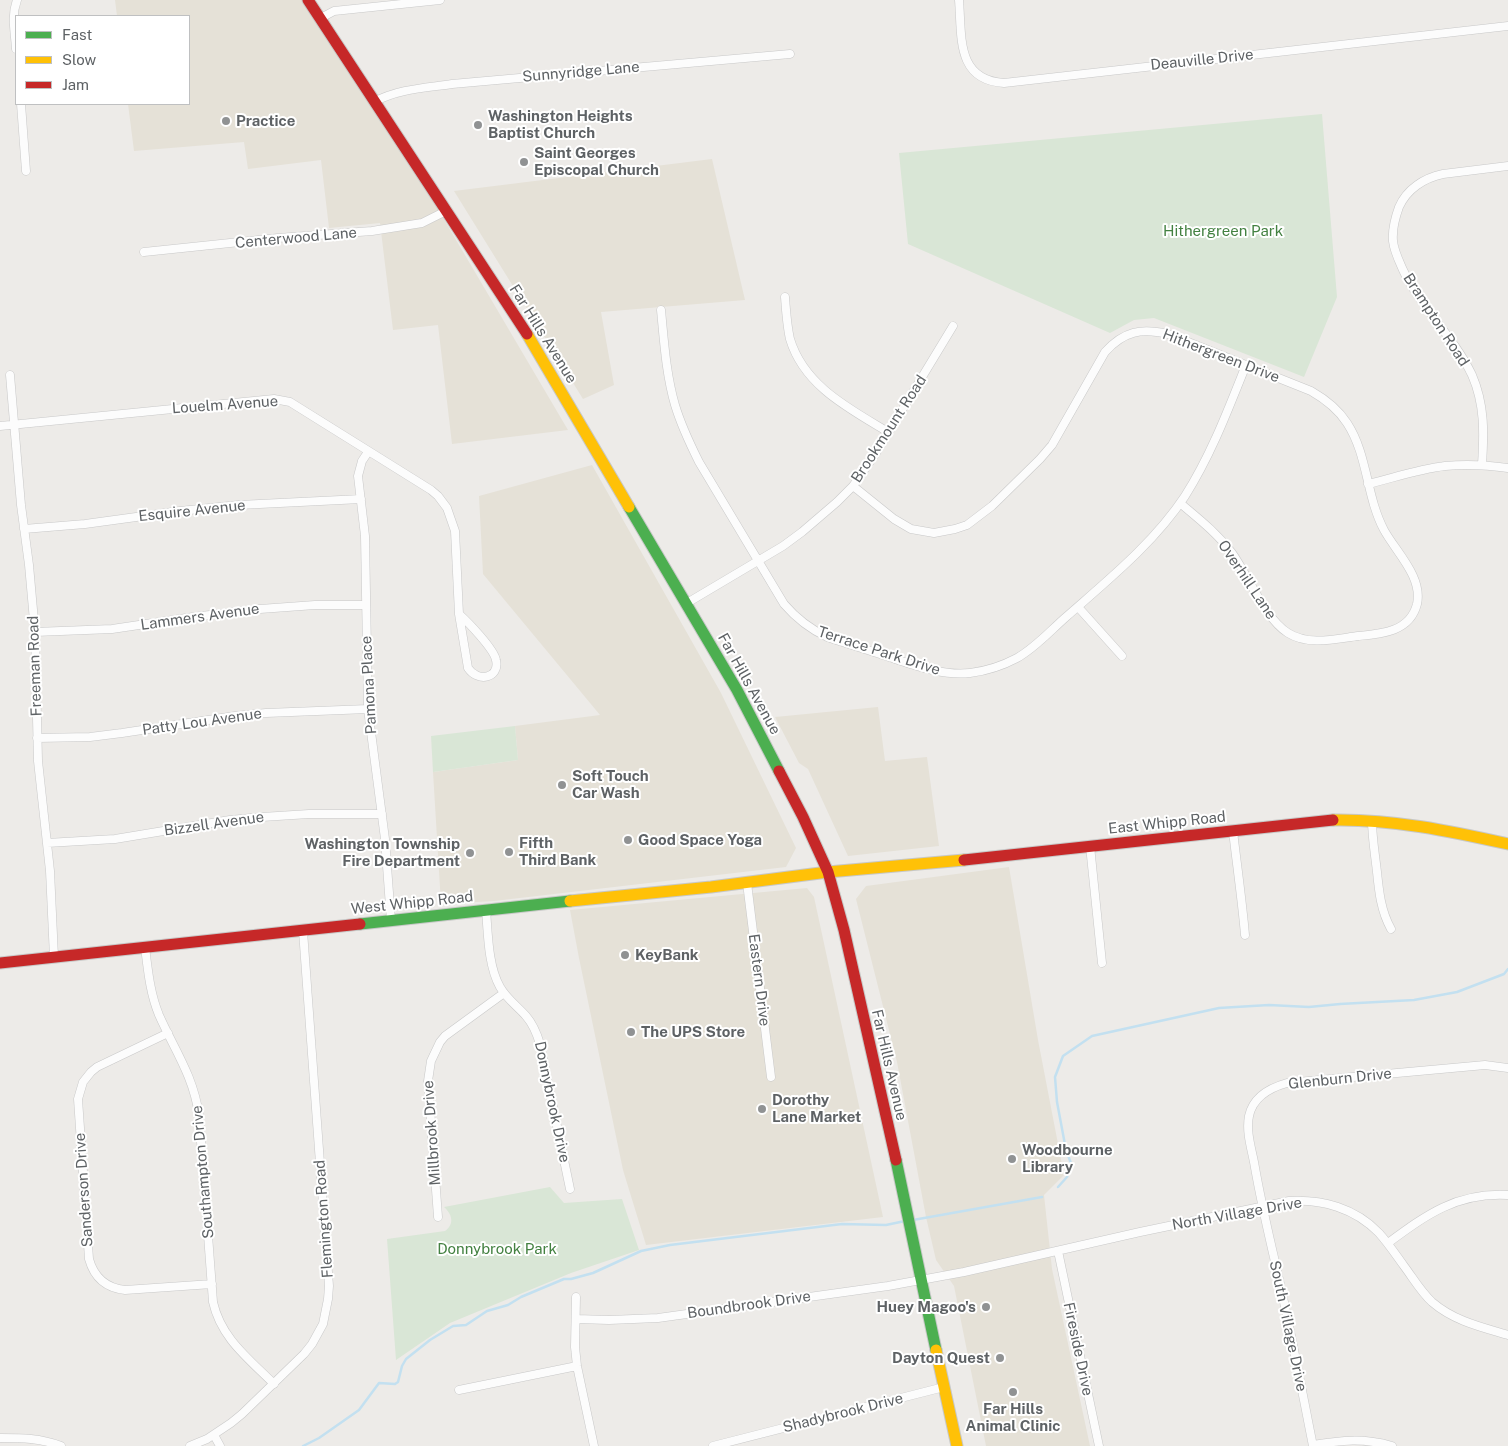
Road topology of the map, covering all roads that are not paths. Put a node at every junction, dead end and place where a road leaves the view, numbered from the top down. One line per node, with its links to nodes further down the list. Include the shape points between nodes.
1 (17, 0): 7 (street, via 13,19)
2 (308, 0): 5 (main road, Far Hills Avenue)
3 (440, 0): 5 (street, via 334,11)
4 (959, 0): 6 (street, Deauville Drive, via 967,63 979,76 998,82)
5 (319, 19): 9 (main road, Far Hills Avenue)
6 (1508, 26)
7 (15, 39)
8 (790, 54): 9 (street, Sunnyridge Lane, via 452,84 391,94)
9 (374, 102): 13 (main road, Far Hills Avenue)
10 (21, 105): 12 (street)
11 (1508, 166): 24 (street, Brampton Road, via 1443,174 1424,180 1404,198 1396,214 1393,231 1395,250 1406,276 1465,362 1475,384 1484,420)
12 (26, 171)
13 (446, 211): 14 (street, Centerwood Lane, via 422,223 372,231); 32 (main road, Far Hills Avenue, via 524,330)
14 (144, 252)
15 (785, 297): 22 (street, via 791,340 808,372 835,399)
16 (662, 310): 31 (street, Terrace Park Drive, via 668,370 680,420 699,462)
17 (952, 326): 22 (street, Brookmount Road)
18 (1246, 366): 26 (street, Hithergreen Drive, via 1321,396 1334,407 1356,439); 27 (street, Hithergreen Drive, via 1168,334 1136,332 1120,338 1105,352 1052,445 1040,459 980,516 955,530 911,529 894,520); 29 (street, Terrace Park Drive, via 1215,443)
19 (10, 375): 20 (street, Freeman Road)
20 (14, 424): 21 (street, Louelm Avenue); 23 (street, Louelm Avenue, via 280,399 294,403); 30 (street, Freeman Road)
21 (0, 426)
22 (888, 432): 27 (street, Brookmount Road)
23 (368, 452): 28 (street, Pamona Place, via 358,476); 35 (street, Louelm Avenue, via 431,490 447,508 455,531)
24 (1482, 465): 25 (street); 26 (street, via 1445,466)
25 (1508, 468)
26 (1368, 484): 29 (street, Overhill Lane, via 1384,529 1414,580 1417,603 1411,617 1402,626 1383,634 1345,638 1306,640 1281,628 1224,543)
27 (853, 486): 31 (street, Brookmount Road, via 802,532)
28 (361, 499): 30 (street, Esquire Avenue, via 239,505); 33 (street, Pamona Place)
29 (1180, 503): 34 (street, Terrace Park Drive, via 1146,544)
30 (24, 529): 36 (street, Freeman Road)
31 (757, 561): 32 (street, Brookmount Road); 34 (street, Terrace Park Drive, via 784,604 816,632 948,673 980,672 1018,658)
32 (686, 603): 46 (main road, Far Hills Avenue, via 737,690 803,816)
33 (366, 605): 36 (street, Lammers Avenue, via 260,608 112,629); 38 (street, Pamona Place)
34 (1078, 607): 37 (street)
35 (459, 614): 35 (street, via 468,668 476,676 488,676 495,670 495,656)
36 (35, 632): 39 (street, Freeman Road)
37 (1122, 656)
38 (368, 709): 39 (street, Patty Lou Avenue, via 250,714 122,734); 40 (street, Pamona Place)
39 (37, 738): 43 (street, Freeman Road)
40 (382, 814): 43 (street, Bizzell Avenue, via 262,817 115,839); 49 (street, Pamona Place)
41 (1372, 820): 42 (main road, East Whipp Road, via 1331,820); 44 (main road, East Whipp Road, via 1420,825); 50 (street, via 1381,902)
42 (1233, 831): 45 (main road, East Whipp Road); 52 (street)
43 (47, 843): 54 (street, Freeman Road)
44 (1508, 844)
45 (1090, 846): 46 (main road, East Whipp Road); 56 (street)
46 (828, 872): 47 (main road, West Whipp Road); 67 (main road, Far Hills Avenue, via 845,932)
47 (747, 883): 48 (main road, West Whipp Road); 60 (street, Eastern Drive)
48 (486, 910): 49 (main road, West Whipp Road); 57 (street, Donnybrook Drive, via 492,967)
49 (391, 920): 51 (main road, West Whipp Road)
50 (1391, 929)
51 (303, 931): 53 (main road, West Whipp Road); 73 (street, Flemington Road, via 329,1286 323,1324 312,1344)
52 (1245, 935)
53 (145, 947): 54 (main road, West Whipp Road); 58 (street, Southampton Drive, via 153,999)
54 (54, 957): 55 (main road, West Whipp Road)
55 (0, 963)
56 (1102, 963)
57 (504, 993): 61 (street, Donnybrook Drive, via 532,1024 538,1039); 64 (street, Millbrook Drive, via 445,1036 431,1061 428,1081)
58 (168, 1033): 68 (street, Southampton Drive, via 188,1072 197,1100); 68 (street, Sanderson Drive, via 97,1067 85,1078 80,1089 78,1099 89,1259 100,1280 115,1289)
59 (1508, 1068): 63 (street, Glenburn Drive, via 1485,1065 1287,1083 1269,1090 1256,1100 1248,1123)
60 (771, 1077)
61 (570, 1190)
62 (1508, 1195): 65 (street, via 1455,1202 1420,1220)
63 (1262, 1206): 65 (street, North Village Drive, via 1301,1200 1338,1206 1366,1222); 66 (street, North Village Drive); 85 (street, South Village Drive)
64 (438, 1218)
65 (1388, 1243): 71 (street, North Village Drive, via 1422,1292 1441,1309 1470,1324)
66 (1058, 1251): 67 (street, North Village Drive); 84 (street, Fireside Drive)
67 (921, 1280): 70 (street, Boundbrook Drive, via 658,1318); 74 (main road, Far Hills Avenue)
68 (212, 1284): 73 (street, Southampton Drive, via 216,1312 224,1331)
69 (576, 1297): 70 (street)
70 (576, 1319): 72 (street)
71 (1508, 1335)
72 (577, 1366): 75 (street); 81 (street)
73 (274, 1384): 76 (street, Flemington Road)
74 (944, 1387): 82 (street, Shadybrook Drive); 83 (main road, Far Hills Avenue)
75 (459, 1390)
76 (214, 1435): 79 (street, Flemington Road); 80 (street)
77 (0, 1438): 78 (street, via 36,1439)
78 (61, 1446)
79 (190, 1446)
80 (220, 1446)
81 (594, 1446)
82 (713, 1446)
83 (957, 1446)
84 (1099, 1446)
85 (1313, 1446): 86 (street, via 1355,1440)
86 (1392, 1446)

